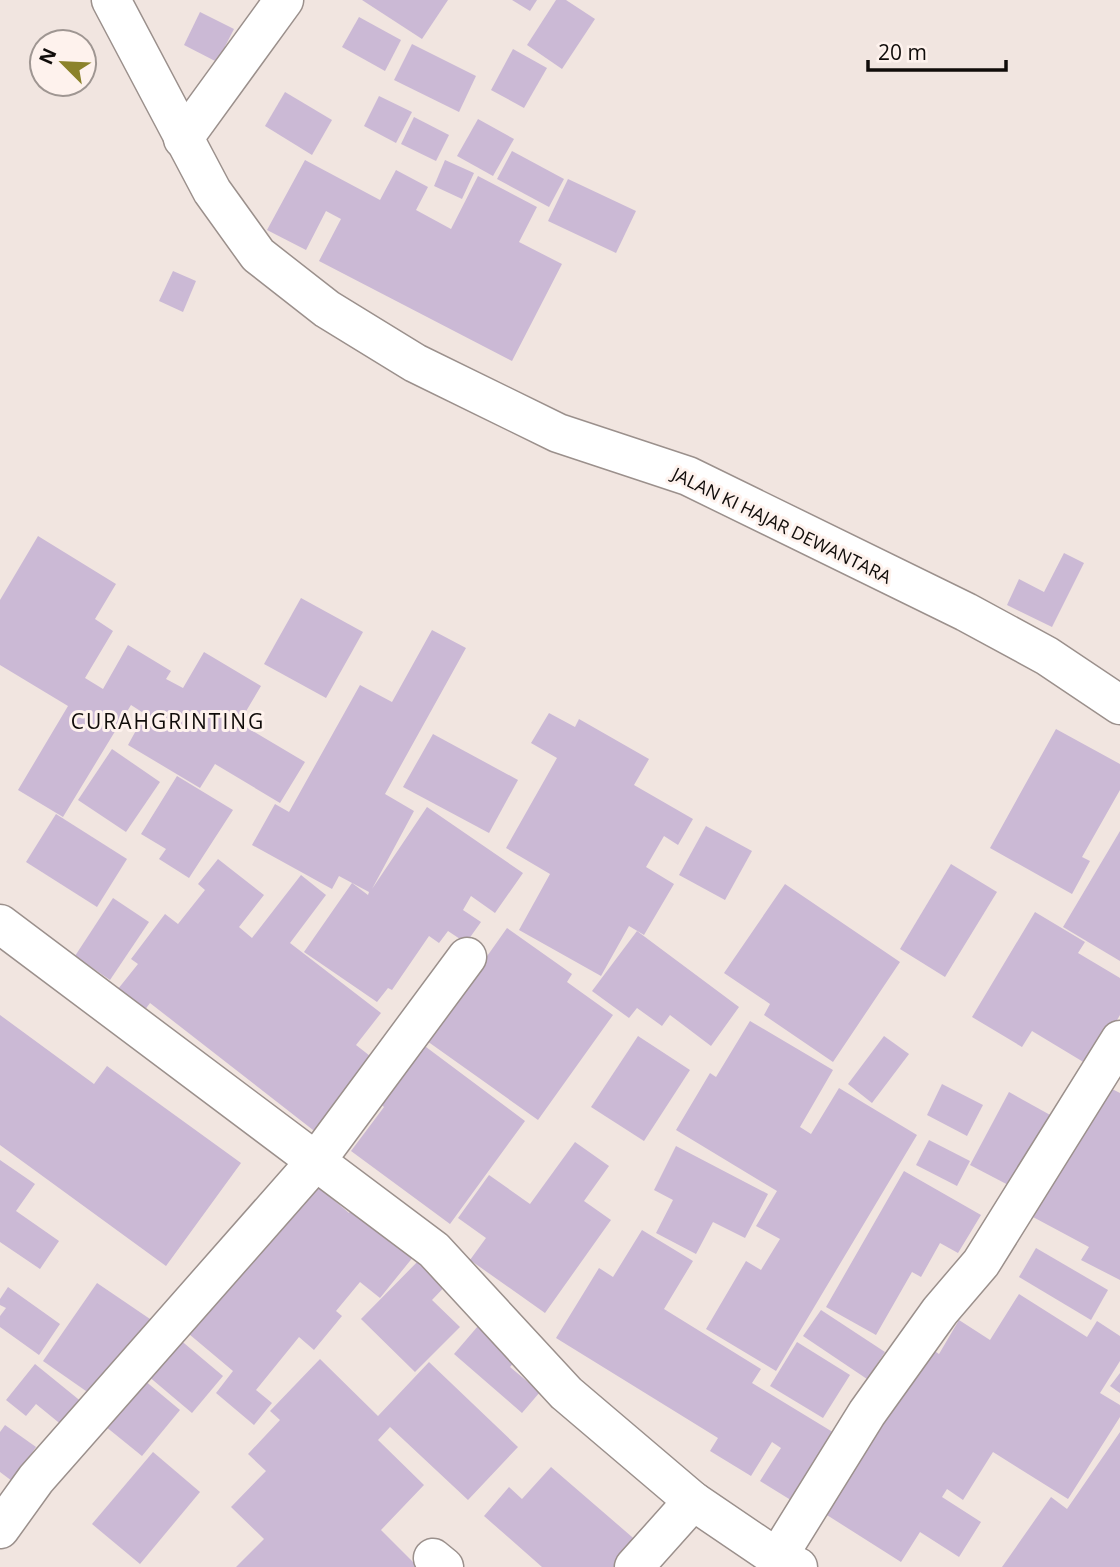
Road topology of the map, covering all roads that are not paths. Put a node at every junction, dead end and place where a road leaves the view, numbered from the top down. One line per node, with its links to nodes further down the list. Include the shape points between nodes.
1 (111, 0): 3 (street, JALAN KI HAJAR DEWANTARA)
2 (284, 0): 3 (street)
3 (183, 139): 4 (street, JALAN KI HAJAR DEWANTARA, via 212,191 258,255 327,309 415,363 558,433 688,476 978,618 1047,656)
4 (1120, 705)
5 (5, 938): 8 (street)
6 (467, 957): 8 (street)
7 (1120, 1040): 11 (street, via 981,1263 940,1311 867,1413)
8 (316, 1161): 9 (street, via 434,1250 566,1393); 10 (street, via 37,1479)
9 (693, 1500): 11 (street); 12 (street)
10 (0, 1530)
11 (788, 1562)
12 (634, 1567)

